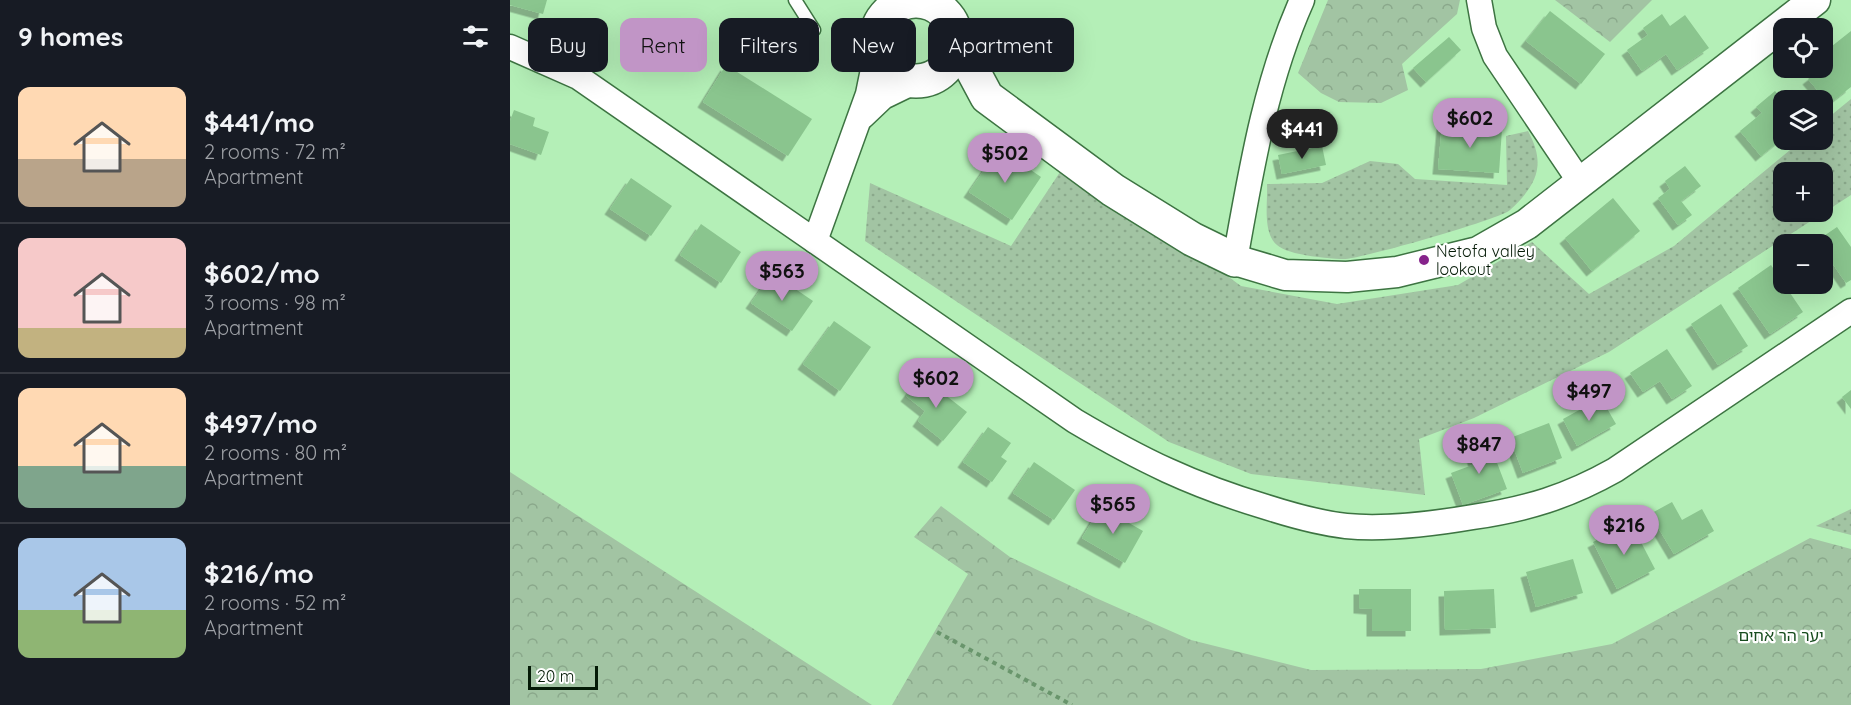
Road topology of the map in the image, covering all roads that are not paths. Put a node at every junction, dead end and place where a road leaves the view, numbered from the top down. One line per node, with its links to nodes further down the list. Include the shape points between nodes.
1 (795, 0): 7 (lane)
2 (868, 0): 8 (main road)
3 (913, 0): 9 (main road, via 888,11); 10 (main road, via 940,8)
4 (1302, 0): 21 (street, via 1259,127)
5 (1479, 0): 19 (street, via 1495,56)
6 (1804, 4): 19 (street)
7 (806, 18)
8 (871, 18)
9 (883, 18)
10 (948, 18)
11 (510, 47): 20 (street, via 578,77)
12 (874, 72): 18 (street)
13 (891, 72): 16 (main road)
14 (942, 72): 16 (main road)
15 (974, 72): 17 (main road, via 987,97)
16 (922, 80): 17 (main road, via 947,82); 18 (street, via 882,97)
17 (1005, 110): 21 (main road, via 1113,190 1192,239)
18 (859, 120): 20 (street)
19 (1580, 182): 21 (street, via 1527,224 1478,252 1439,264 1347,277 1285,274)
20 (815, 241): 22 (street, via 1075,421 1134,456 1232,497 1345,526 1446,522 1514,511 1577,491 1615,470)
21 (1235, 260)
22 (1851, 311)

